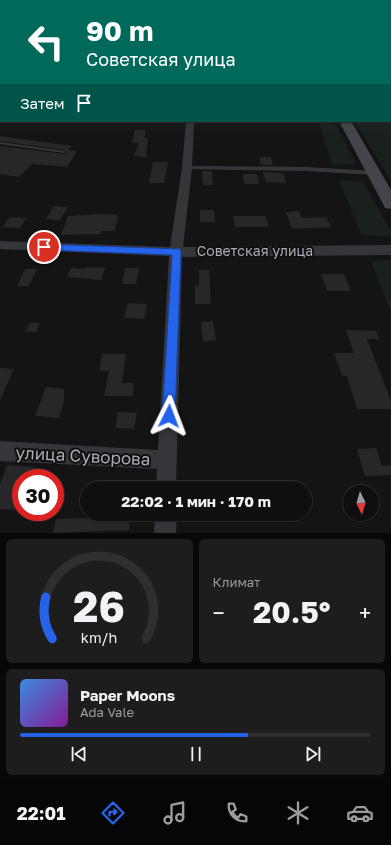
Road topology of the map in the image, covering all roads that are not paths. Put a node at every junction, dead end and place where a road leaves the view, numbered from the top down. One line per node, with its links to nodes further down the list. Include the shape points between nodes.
1 (190, 122): 5 (street)
2 (346, 122): 6 (main road)
3 (0, 143): 4 (lane)
4 (64, 152)
5 (187, 168): 6 (lane, via 307,169); 10 (street)
6 (374, 173): 7 (main road)
7 (391, 204)
8 (0, 245): 10 (street, Советская улица)
9 (391, 250): 10 (street, Советская улица)
10 (176, 252): 12 (street)
11 (0, 451): 12 (street, улица Суворова)
12 (166, 460): 13 (street)
13 (166, 481)
14 (166, 521): 15 (street)
15 (165, 533)

